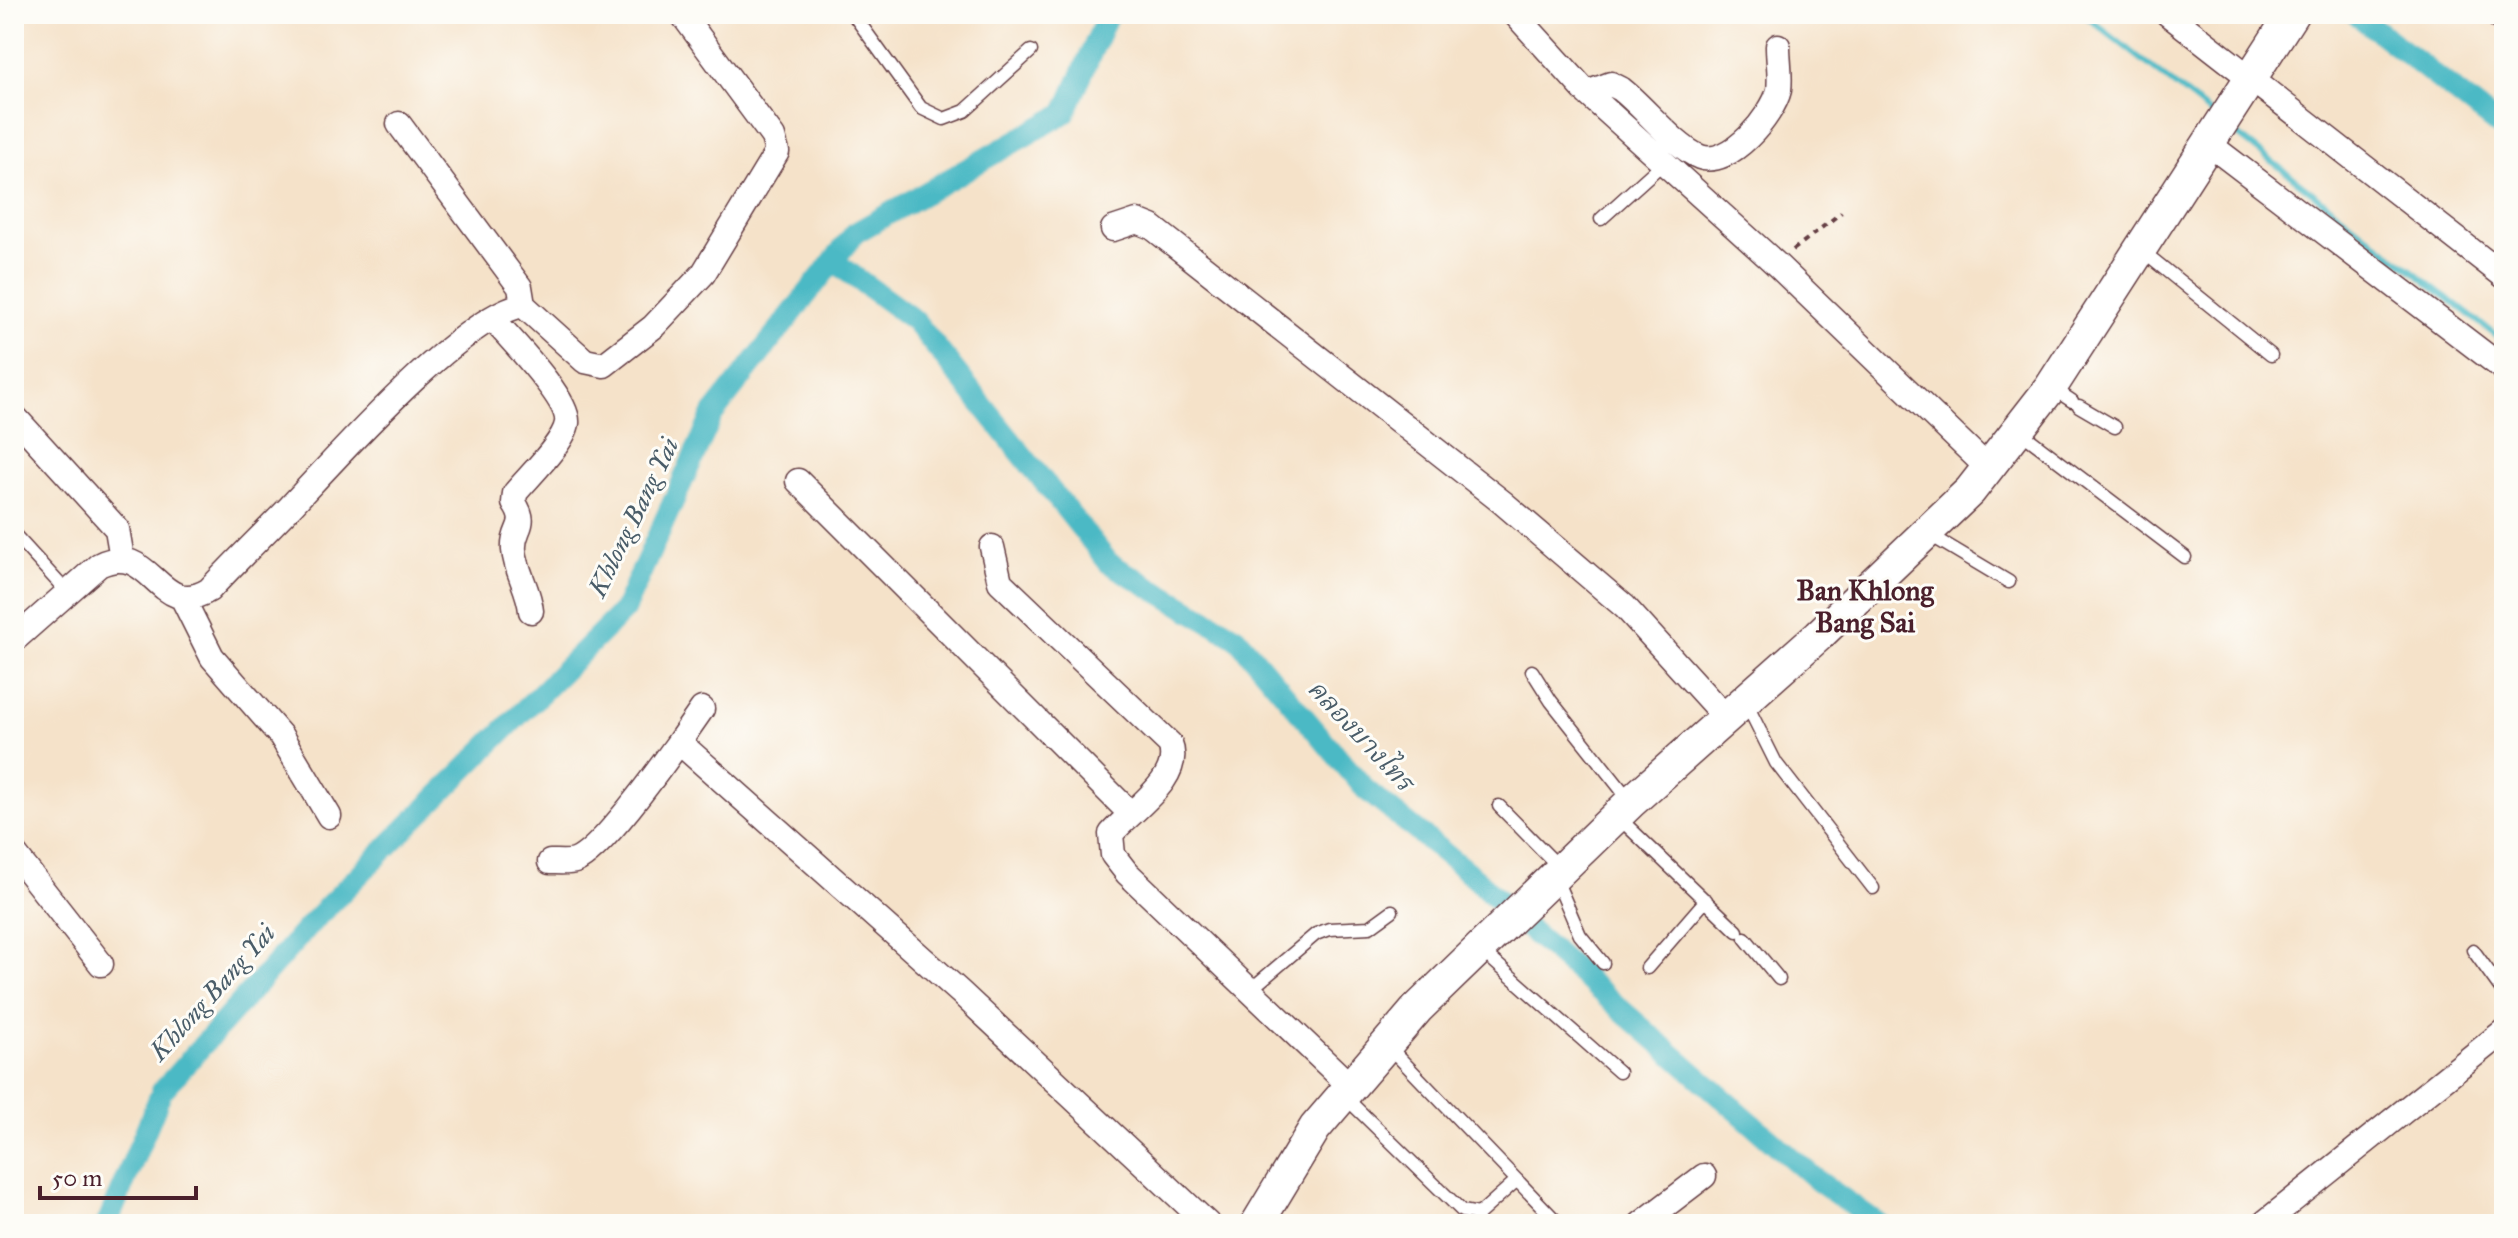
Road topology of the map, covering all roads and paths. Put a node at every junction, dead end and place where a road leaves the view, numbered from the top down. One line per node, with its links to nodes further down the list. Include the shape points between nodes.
1 (682, 14): 21 (street, via 773,137 777,152 703,274 653,327 604,365 585,361)
2 (853, 14): 9 (lane, via 921,108 944,119 965,111)
3 (1515, 14): 11 (street)
4 (2168, 14): 10 (street)
5 (2292, 14): 10 (street)
6 (2496, 14): 7 (street)
7 (2504, 21)
8 (1778, 46): 11 (street, via 1779,89 1767,115 1730,152 1712,159 1687,149 1621,89 1611,84)
9 (1031, 51)
10 (2249, 79): 13 (street); 20 (street)
11 (1587, 93): 14 (street)
12 (399, 124): 21 (street, via 520,287)
13 (2218, 129): 18 (street); 24 (street)
14 (1662, 164): 16 (lane); 19 (street)
15 (1842, 212): 19 (path)
16 (1601, 219)
17 (1113, 229): 43 (street, via 1137,221 1152,227 1426,440 1625,607)
18 (2141, 250): 23 (lane); 25 (street)
19 (1775, 263): 29 (street)
20 (2504, 276)
21 (523, 305): 22 (street)
22 (492, 318): 38 (street, via 392,400 209,590); 39 (street, via 550,387 567,422 561,437 515,493 522,524 513,549)
23 (2271, 355)
24 (2504, 369)
25 (2067, 398): 27 (lane); 28 (street)
26 (14, 416): 35 (street, via 117,529)
27 (2115, 427)
28 (2019, 431): 29 (street); 34 (lane)
29 (1989, 469): 31 (street)
30 (798, 481): 47 (street)
31 (1927, 533): 36 (lane); 43 (street)
32 (14, 534): 37 (lane)
33 (992, 547): 47 (street, via 1000,582 1170,744 1173,768)
34 (2185, 557)
35 (122, 558): 37 (street, via 99,565); 38 (street)
36 (2009, 582)
37 (67, 592): 40 (street)
38 (183, 599): 48 (street, via 212,657 281,736)
39 (531, 611)
40 (14, 640)
41 (1532, 671): 46 (lane)
42 (702, 709): 44 (street)
43 (1735, 709): 46 (street); 52 (lane)
44 (679, 742): 50 (street, via 598,841 576,861); 69 (street, via 960,992)
45 (1499, 806): 51 (lane)
46 (1624, 809): 51 (street); 53 (lane)
47 (1129, 812): 61 (street, via 1111,834 1113,855)
48 (329, 816)
49 (14, 853): 58 (street)
50 (550, 862)
51 (1550, 878): 55 (street); 57 (lane, via 1580,935)
52 (1873, 888)
53 (1706, 900): 59 (lane); 60 (lane)
54 (1392, 911): 61 (lane, via 1370,927 1316,934)
55 (1486, 941): 64 (street); 65 (lane)
56 (2473, 950): 62 (lane)
57 (1603, 963)
58 (101, 964)
59 (1647, 968)
60 (1779, 979)
61 (1250, 990): 66 (street)
62 (2504, 993)
63 (2504, 1031): 73 (street)
64 (1386, 1044): 66 (street); 68 (lane)
65 (1619, 1072)
66 (1346, 1089): 68 (lane, via 1462,1211 1479,1214); 70 (street, via 1315,1128)
67 (1704, 1176): 72 (street)
68 (1517, 1180): 71 (lane)
69 (1208, 1224)
70 (1257, 1224)
71 (1559, 1224)
72 (1641, 1224)
73 (2263, 1224)

